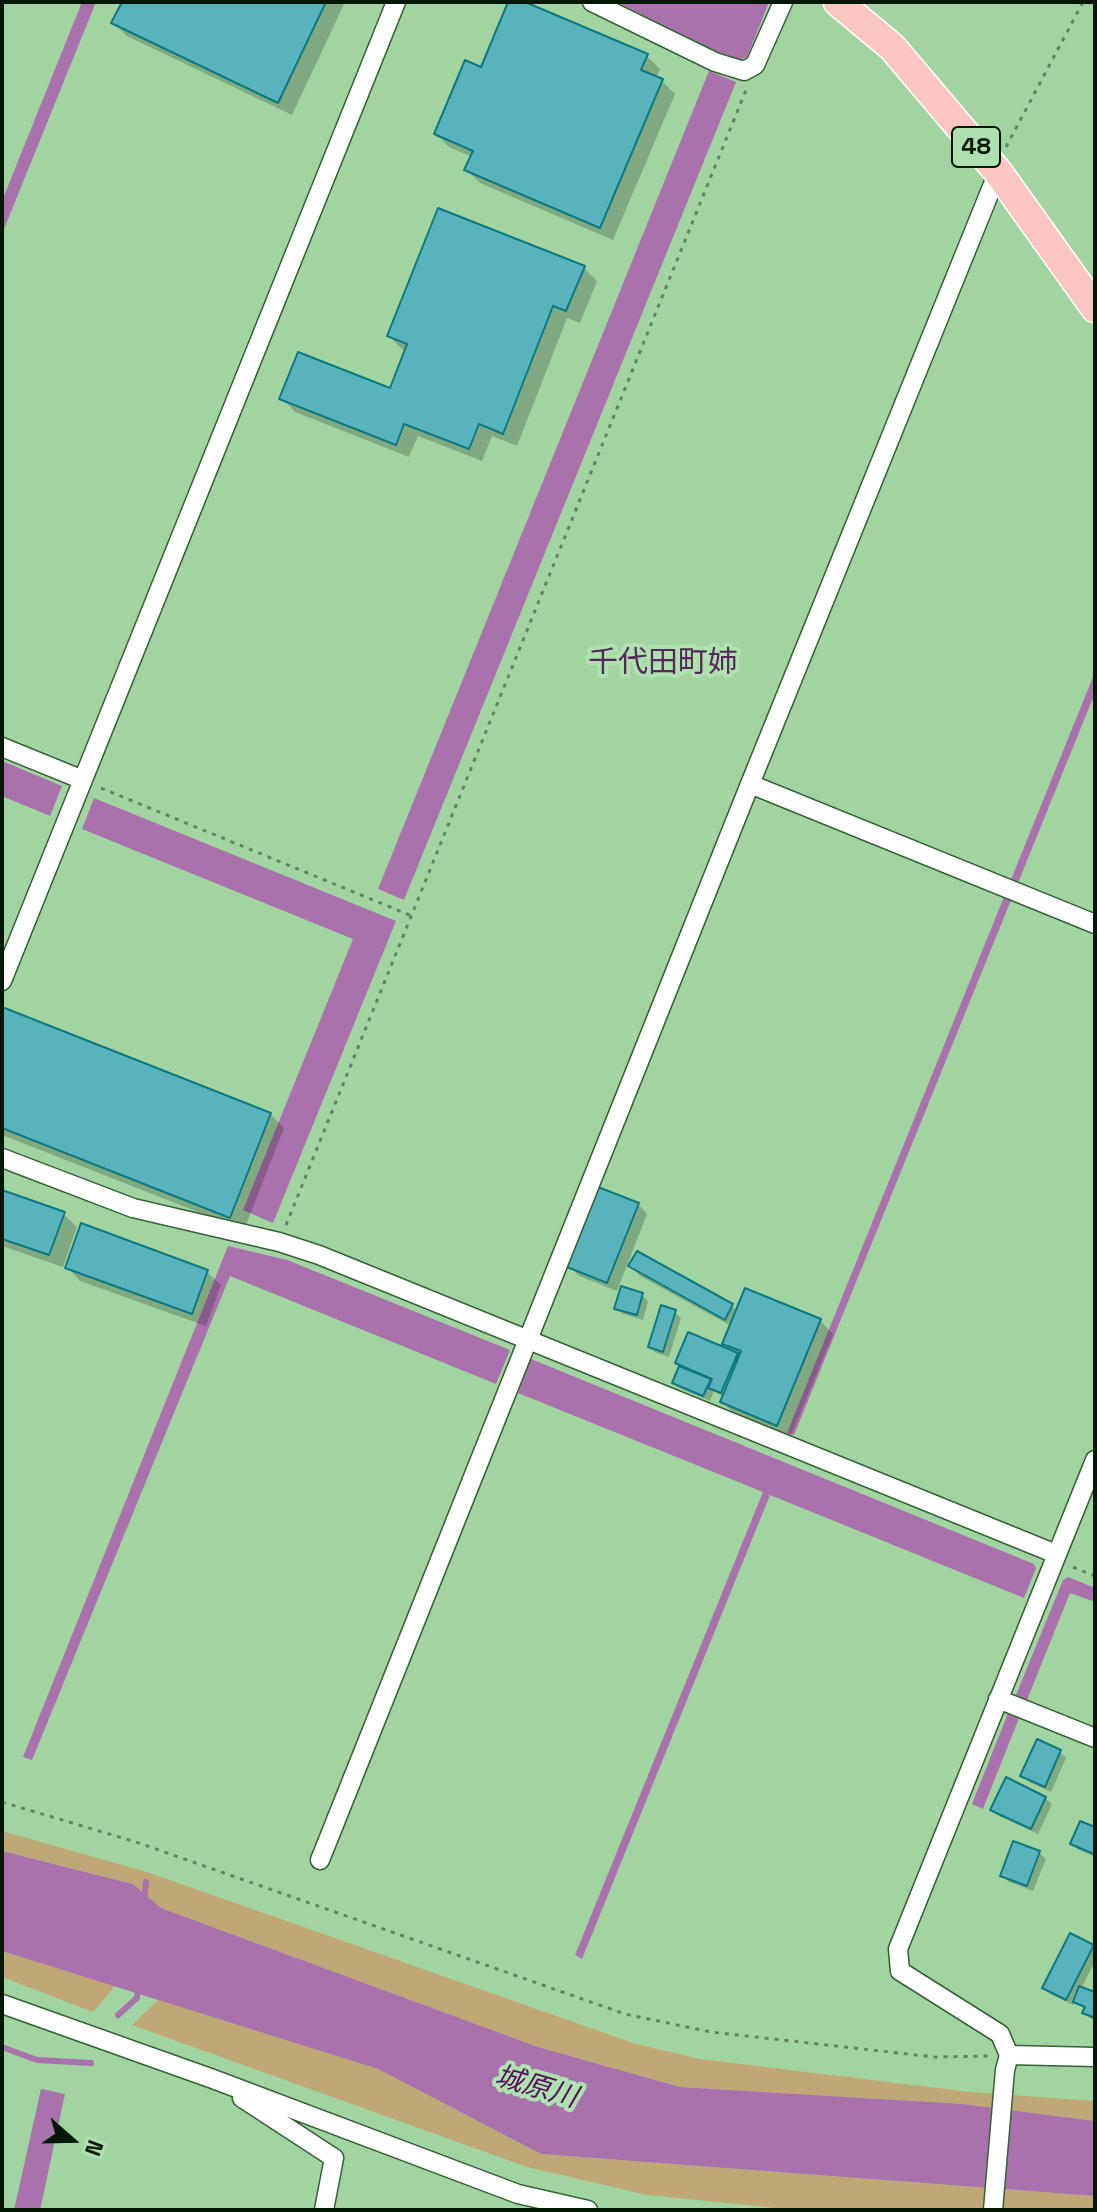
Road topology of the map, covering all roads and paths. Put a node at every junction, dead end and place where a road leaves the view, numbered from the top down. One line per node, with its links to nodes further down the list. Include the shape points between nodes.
1 (396, 2): 10 (street)
2 (592, 2): 6 (street)
3 (783, 2): 6 (street, via 755,65)
4 (838, 2): 7 (main road, 48, via 892,47)
5 (1083, 2): 7 (path, via 1004,151)
6 (744, 71): 12 (path, via 747,85)
7 (998, 172): 8 (main road, 48); 11 (street)
8 (1095, 308)
9 (2, 747): 10 (street)
10 (83, 780): 12 (path); 14 (street)
11 (750, 784): 13 (street); 17 (street)
12 (412, 916): 16 (path)
13 (1095, 924)
14 (2, 981)
15 (2, 1158): 16 (street, via 133,1208)
16 (279, 1242): 17 (street)
17 (526, 1341): 19 (street); 24 (street)
18 (1095, 1460): 19 (street)
19 (1056, 1554): 20 (path); 21 (street)
20 (1095, 1576)
21 (998, 1699): 22 (street); 27 (street, via 898,1949 900,1971 1000,2034)
22 (1095, 1738)
23 (2, 1802): 27 (path, via 136,1842 625,2014 711,2032)
24 (320, 1860)
25 (2, 2004): 28 (street)
26 (1095, 2057): 27 (street)
27 (1007, 2063): 31 (street)
28 (213, 2079): 29 (street, via 334,2158); 30 (street, via 518,2194)
29 (324, 2210)
30 (588, 2210)
31 (993, 2210)

